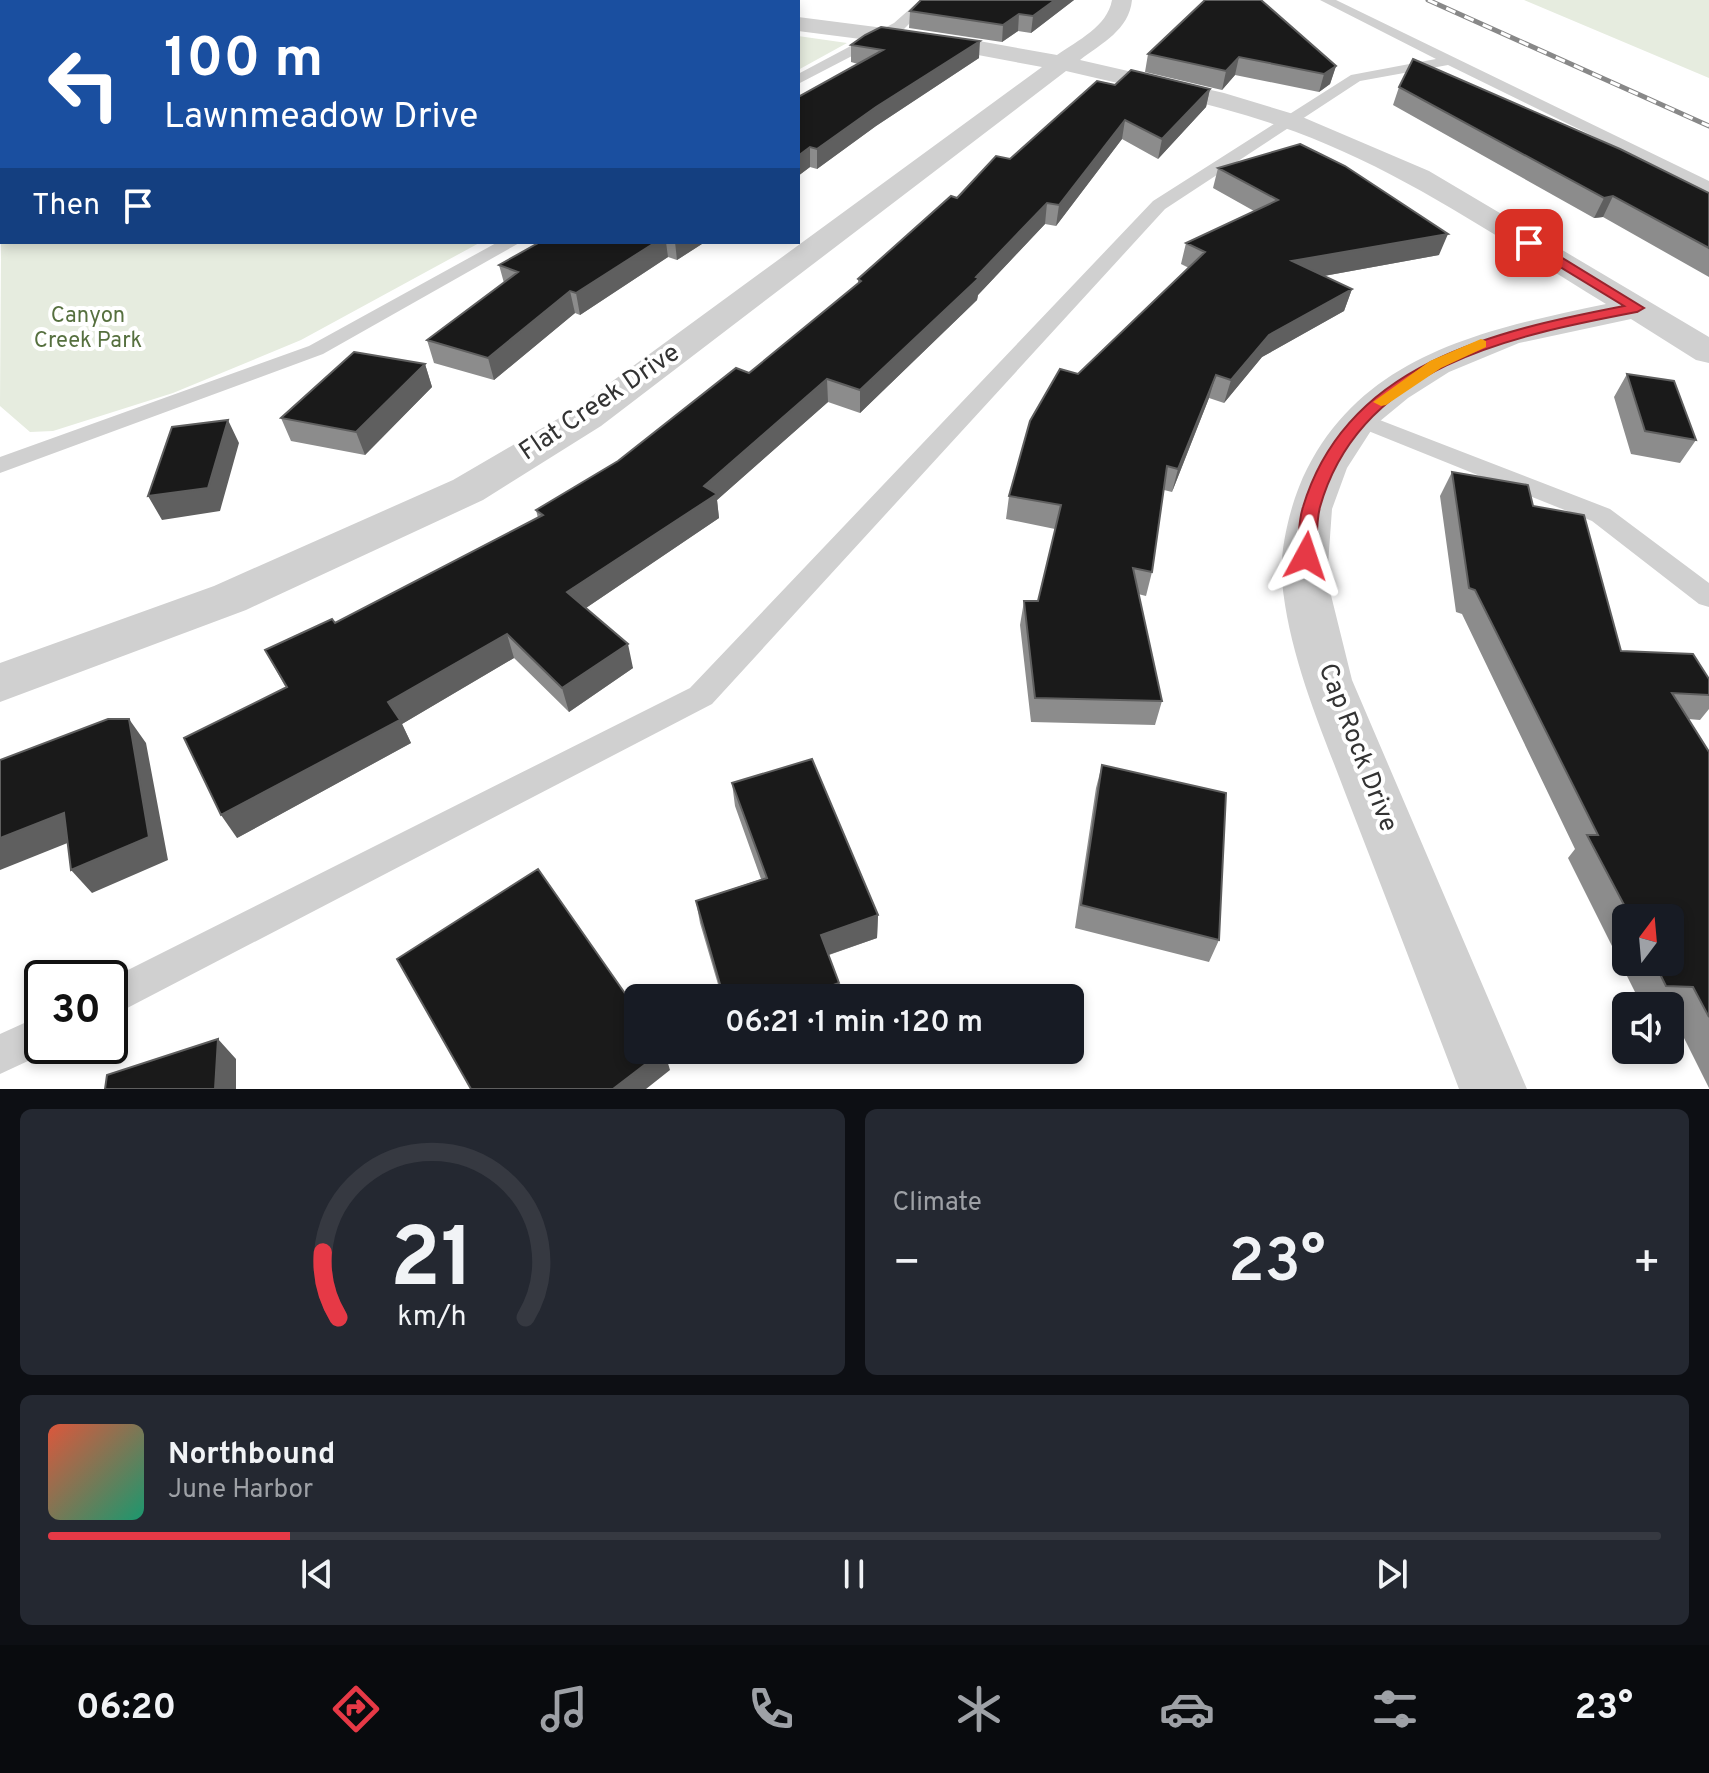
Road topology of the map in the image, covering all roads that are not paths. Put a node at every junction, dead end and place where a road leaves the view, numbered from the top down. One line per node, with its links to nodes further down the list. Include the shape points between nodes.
1 (927, 0): 5 (lane, via 899,26)
2 (1122, 0): 7 (street, Flat Creek Drive, via 1110,27)
3 (1326, 0): 6 (lane)
4 (800, 24): 5 (street)
5 (882, 33): 7 (street); 8 (lane)
6 (1449, 61): 9 (lane, via 1356,78); 10 (lane)
7 (1061, 63): 9 (street); 17 (street, Flat Creek Drive, via 587,418 468,490 230,598)
8 (800, 79)
9 (1291, 121): 12 (street, via 1419,177); 18 (lane, via 1159,205 701,696)
10 (1709, 188)
11 (508, 244): 15 (lane, via 316,350)
12 (1637, 308): 13 (street); 14 (street, Cap Rock Drive, via 1482,343 1436,364)
13 (1709, 352)
14 (1359, 419): 16 (lane, via 1601,515); 21 (street, Cap Rock Drive, via 1327,468 1311,509 1304,579 1327,680)
15 (0, 465)
16 (1709, 597)
17 (0, 683)
18 (128, 990)
19 (24, 1043): 20 (lane)
20 (0, 1055)
21 (1493, 1089)

